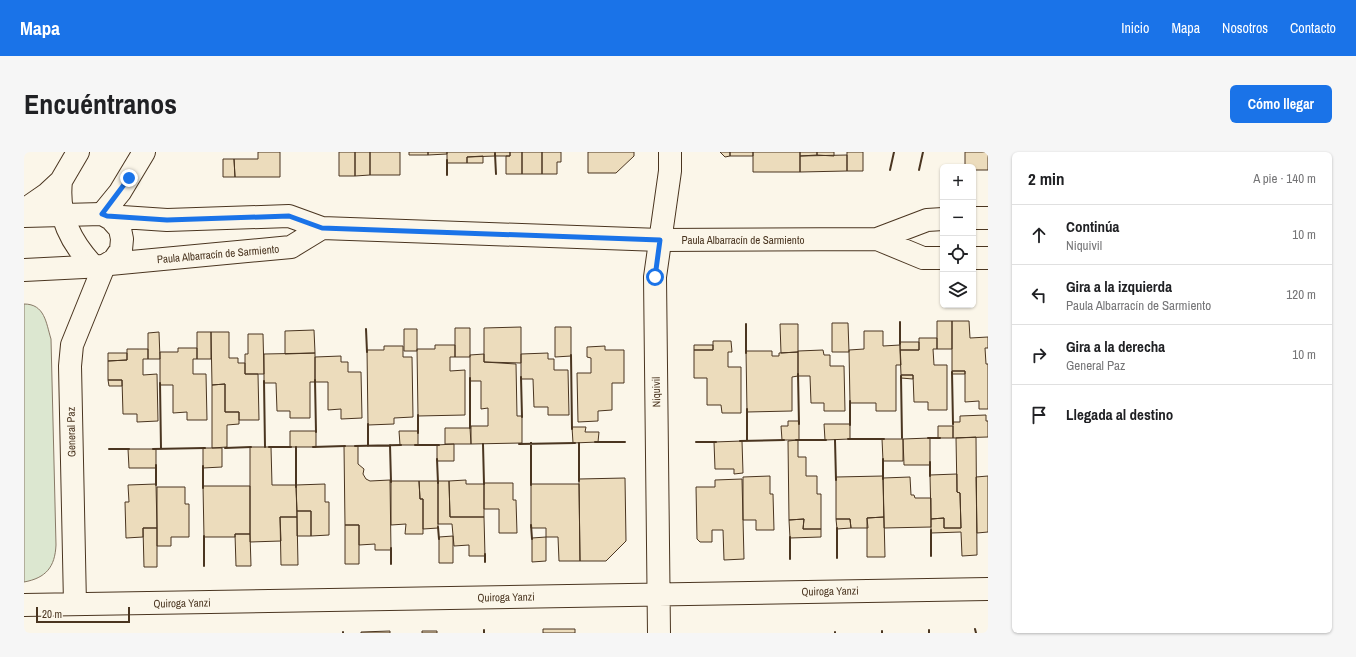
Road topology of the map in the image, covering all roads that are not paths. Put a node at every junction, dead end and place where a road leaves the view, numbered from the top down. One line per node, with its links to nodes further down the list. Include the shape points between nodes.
1 (78, 152): 4 (street)
2 (144, 152): 7 (street)
3 (670, 152): 13 (street, Niquivil, via 670,171)
4 (61, 181): 5 (street); 6 (street, via 59,200)
5 (24, 210)
6 (62, 215): 7 (street, Paula Albarracín de Sarmiento); 8 (street, Paula Albarracín de Sarmiento); 18 (street, via 84,256)
7 (105, 215): 12 (street, Paula Albarracín de Sarmiento, via 167,220 289,216); 18 (street, General Paz, via 116,223 122,239 121,250)
8 (24, 216)
9 (976, 218): 10 (street)
10 (988, 218)
11 (940, 219): 14 (street, Paula Albarracín de Sarmiento, via 927,220)
12 (322, 228): 13 (street, Paula Albarracín de Sarmiento); 18 (street, Paula Albarracín de Sarmiento, via 291,247)
13 (660, 240): 14 (street, Paula Albarracín de Sarmiento); 21 (street, Niquivil, via 655,277)
14 (877, 240): 15 (street, Paula Albarracín de Sarmiento, via 923,258)
15 (940, 258)
16 (976, 258): 17 (street)
17 (988, 258)
18 (103, 266): 19 (street, Paula Albarracín de Sarmiento); 22 (street, General Paz, via 72,345 70,366)
19 (24, 270)
20 (988, 588): 21 (street, Quiroga Yanzi)
21 (659, 594): 22 (street, Quiroga Yanzi); 24 (street, Niquivil)
22 (75, 604): 23 (street, Quiroga Yanzi)
23 (24, 605)
24 (659, 633)

